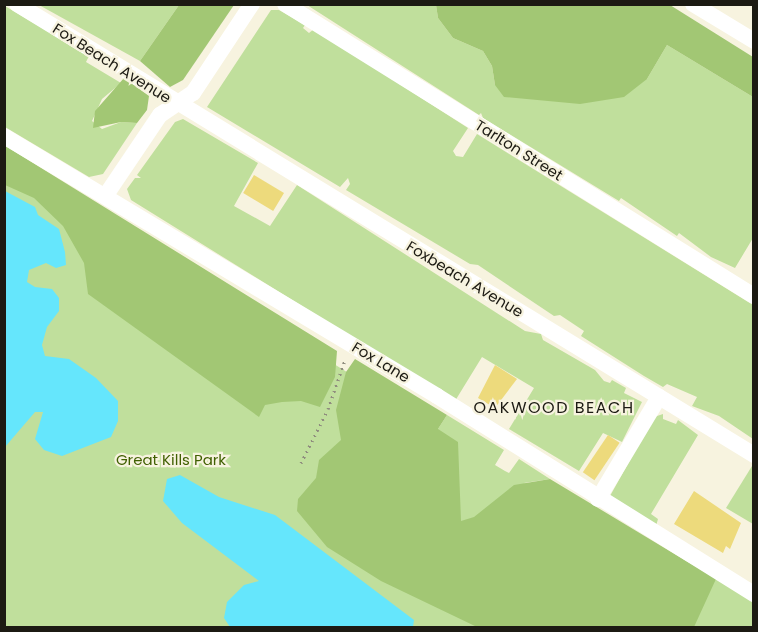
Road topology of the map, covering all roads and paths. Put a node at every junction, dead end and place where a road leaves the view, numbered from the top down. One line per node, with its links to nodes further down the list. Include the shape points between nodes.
1 (17, 4): 6 (street, Fox Beach Avenue)
2 (252, 4): 6 (street, via 193,93)
3 (285, 4): 9 (street, Tarlton Street)
4 (693, 4): 5 (street)
5 (753, 41)
6 (176, 104): 8 (street, via 160,115); 11 (street, Foxbeach Avenue)
7 (4, 136): 8 (street, Fox Lane)
8 (106, 195): 10 (street, Fox Lane)
9 (753, 296)
10 (350, 343): 13 (path, via 328,409); 14 (street, Fox Lane)
11 (659, 397): 12 (street, Foxbeach Avenue); 14 (street)
12 (753, 455)
13 (301, 463)
14 (598, 499): 15 (street, Fox Lane)
15 (753, 594)

